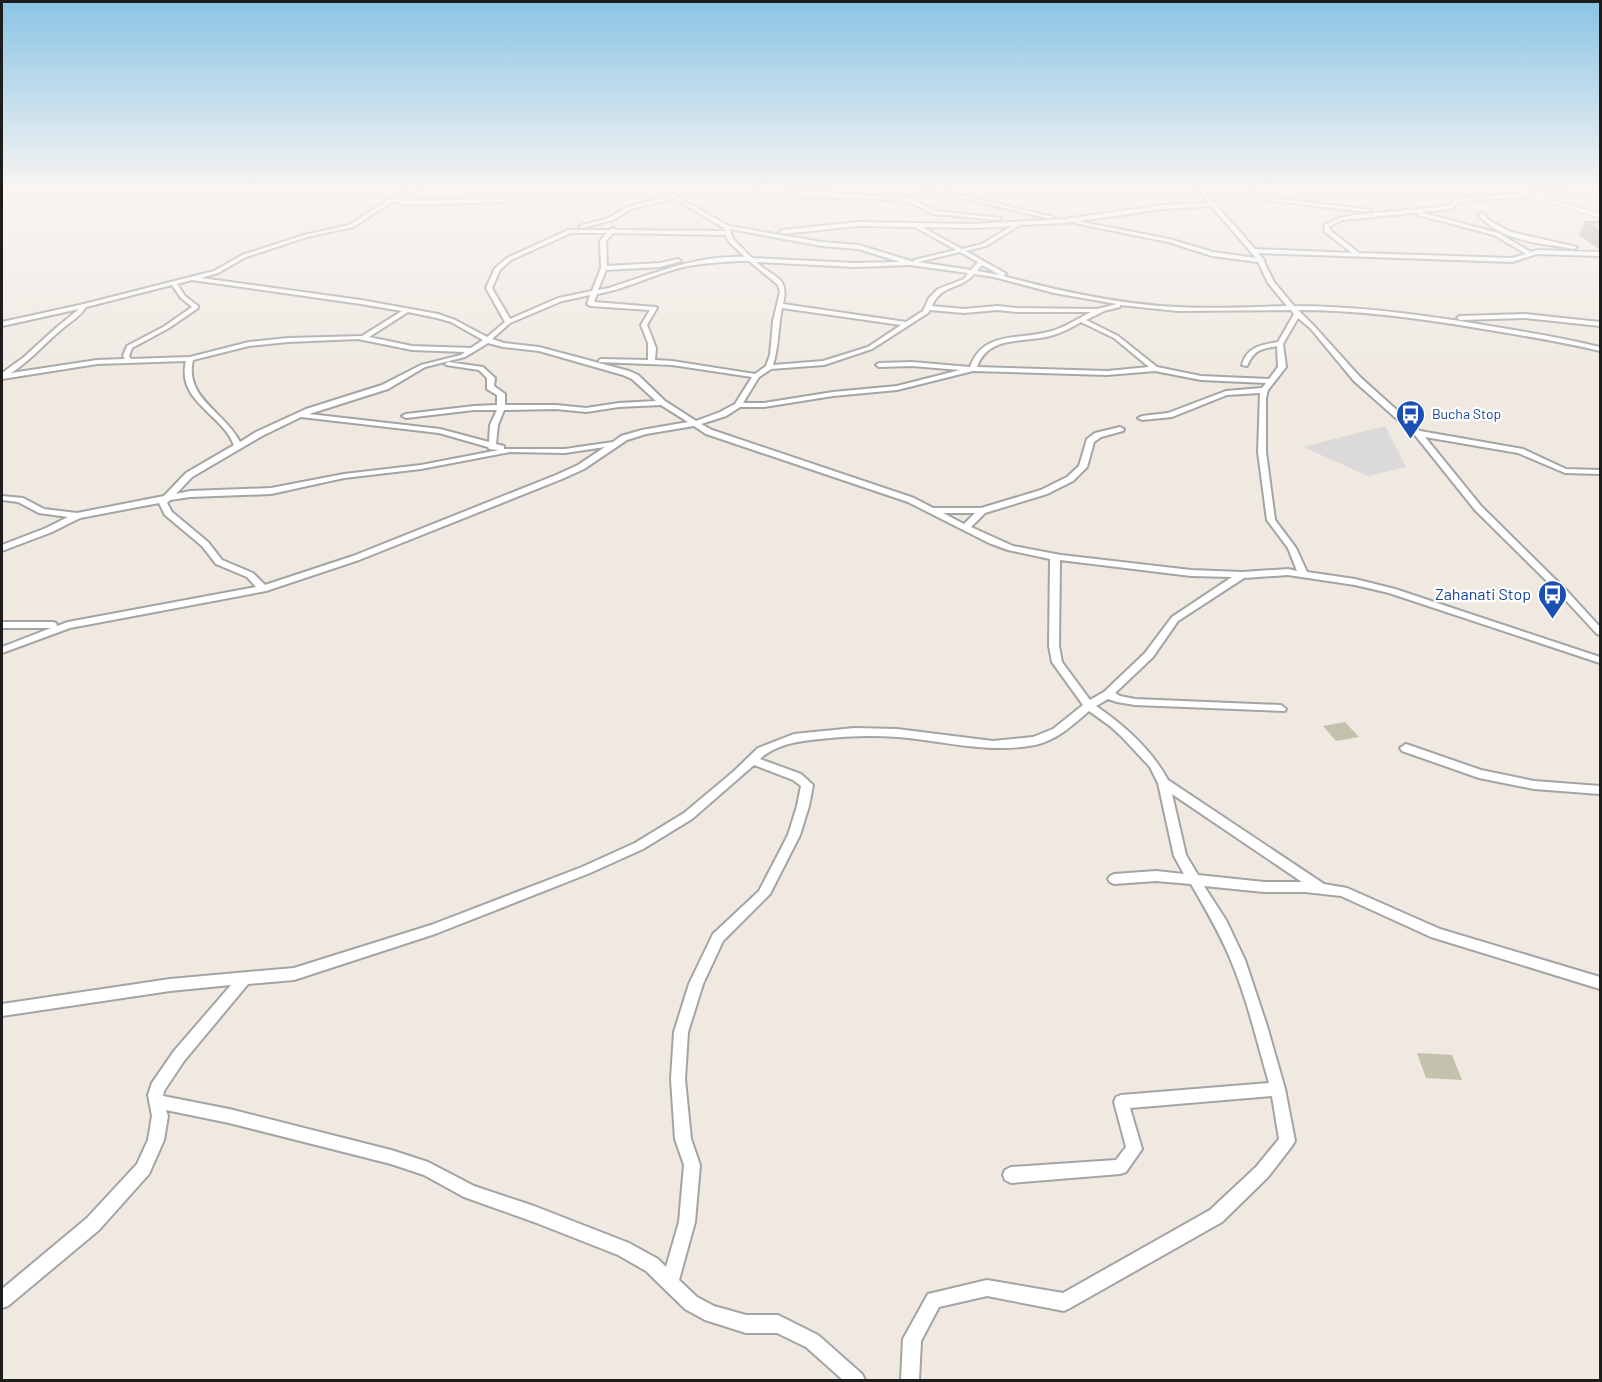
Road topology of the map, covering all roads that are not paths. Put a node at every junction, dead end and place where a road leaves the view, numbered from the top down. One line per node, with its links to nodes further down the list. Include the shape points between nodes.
1 (253, 253): 20 (street, via 216,272)
2 (521, 253): 33 (street, via 497,269 489,288)
3 (603, 253): 18 (street)
4 (743, 253): 14 (street)
5 (879, 253): 16 (street)
6 (949, 253): 16 (street)
7 (964, 253): 17 (street)
8 (1210, 253): 15 (street)
9 (1255, 253): 15 (street)
10 (1368, 253): 12 (street, via 1512,260)
11 (1537, 253): 12 (street)
12 (1531, 254)
13 (736, 260): 14 (street); 18 (street, via 687,259 660,265); 23 (street, via 681,266)
14 (749, 260): 16 (street); 26 (street, via 781,284)
15 (1262, 261): 30 (street, via 1271,283)
16 (908, 263): 19 (street)
17 (980, 263): 19 (street); 22 (street)
18 (603, 268): 23 (street)
19 (972, 273): 22 (street); 27 (street, via 966,280 940,290)
20 (190, 278): 21 (street); 29 (street)
21 (172, 283): 25 (street); 45 (street, via 196,307 129,347 126,356)
22 (1021, 283): 24 (street)
23 (594, 293): 33 (street, via 560,299); 46 (street, via 590,304 654,308 644,325 649,335)
24 (1124, 304): 28 (street); 30 (street)
25 (84, 306): 34 (street); 54 (street, via 20,366)
26 (782, 306): 35 (street); 50 (street)
27 (927, 308): 28 (street); 35 (street)
28 (1099, 309): 32 (street)
29 (407, 310): 37 (street); 38 (street, via 453,321)
30 (1295, 311): 31 (street, via 1331,309); 39 (street); 65 (street, via 1364,385)
31 (1438, 318): 36 (street, via 1525,316); 40 (street)
32 (1081, 320): 51 (street, via 1045,336 999,342 979,355); 52 (street, via 1116,336)
33 (508, 322): 38 (street)
34 (2, 324)
35 (906, 324): 50 (street, via 870,348 838,360)
36 (1600, 324)
37 (365, 337): 42 (street); 43 (street, via 249,344)
38 (487, 340): 41 (street); 44 (street)
39 (1280, 344): 49 (street, via 1253,350); 55 (street, via 1282,368)
40 (1600, 349)
41 (473, 350): 42 (street); 47 (street)
42 (417, 357): 47 (street); 60 (street, via 376,391)
43 (190, 359): 45 (street); 67 (street, via 192,392 230,430)
44 (588, 361): 46 (street); 57 (street, via 635,377)
45 (130, 362): 54 (street, via 97,362)
46 (651, 362): 53 (street)
47 (441, 363): 59 (street, via 482,369 491,378 490,387 501,394)
48 (879, 365): 51 (street)
49 (1245, 365)
50 (769, 367): 53 (street)
51 (973, 369): 52 (street); 58 (street, via 897,388)
52 (1155, 369): 55 (street, via 1201,378)
53 (756, 376): 58 (street)
54 (2, 377)
55 (1272, 381): 56 (street)
56 (1264, 390): 62 (street, via 1226,393 1169,415); 79 (street, via 1262,446 1270,517 1297,555)
57 (662, 403): 59 (street, via 586,410); 63 (street)
58 (738, 405): 63 (street)
59 (501, 409): 61 (street); 68 (street, via 494,425)
60 (301, 415): 67 (street); 68 (street, via 440,431)
61 (406, 416)
62 (1142, 418)
63 (696, 423): 66 (street, via 645,432); 73 (street, via 752,448)
64 (1120, 429): 74 (street, via 1090,441 1083,467 1064,482)
65 (1418, 434): 70 (street, via 1520,451 1565,471); 84 (street, via 1478,508)
66 (612, 444): 69 (street, via 565,451); 81 (street, via 581,467 558,477 356,558)
67 (238, 445): 72 (street, via 189,475)
68 (492, 447): 69 (street)
69 (510, 450): 72 (street, via 279,490 194,493)
70 (1600, 472)
71 (2, 498): 75 (street, via 20,500 42,512)
72 (167, 499): 75 (street); 81 (street, via 163,503 168,513 205,544 219,562 250,575)
73 (934, 510): 74 (street); 76 (street)
74 (982, 512): 76 (street)
75 (77, 516): 77 (street)
76 (965, 528): 78 (street, via 1011,548)
77 (2, 548)
78 (1055, 557): 80 (street); 88 (street, via 1057,662)
79 (1303, 573): 80 (street); 86 (street, via 1392,591)
80 (1242, 575): 87 (street, via 1175,620 1149,655)
81 (263, 589): 83 (street)
82 (2, 625): 83 (street)
83 (68, 625): 85 (street)
84 (1600, 632)
85 (2, 650)
86 (1600, 660)
87 (1108, 694): 88 (street); 89 (street, via 1135,702)
88 (1089, 706): 91 (street, via 1057,732 1018,744 854,732 794,738 762,751); 92 (street, via 1125,733 1154,765)
89 (1281, 709)
90 (1406, 748): 93 (street, via 1479,774 1534,785)
91 (752, 760): 97 (street, via 688,816 639,846 586,870 349,958 294,974); 103 (street, via 807,784 794,835 764,894 718,938 696,984 681,1032 680,1109 683,1139 692,1165 687,1222)
92 (1164, 783): 95 (street, via 1180,856); 96 (street)
93 (1600, 790)
94 (1114, 879): 95 (street, via 1156,876)
95 (1194, 880): 96 (street); 100 (street, via 1238,960)
96 (1322, 889): 98 (street, via 1344,891 1436,933)
97 (245, 978): 99 (street, via 170,985); 101 (street, via 179,1056 157,1088)
98 (1600, 983)
99 (2, 1011)
100 (1278, 1089): 102 (street, via 1121,1102 1134,1149 1120,1167); 106 (street, via 1287,1141 1262,1172 1216,1216 1064,1302 987,1288 934,1300 912,1339)
101 (156, 1101): 103 (street, via 229,1116 428,1169 470,1192 623,1249 652,1265); 104 (street, via 160,1116 156,1140 143,1169 93,1224)
102 (1011, 1175)
103 (670, 1282): 105 (street, via 691,1303 711,1314 746,1324 778,1324 812,1341)
104 (2, 1300)
105 (856, 1380)
106 (910, 1380)

